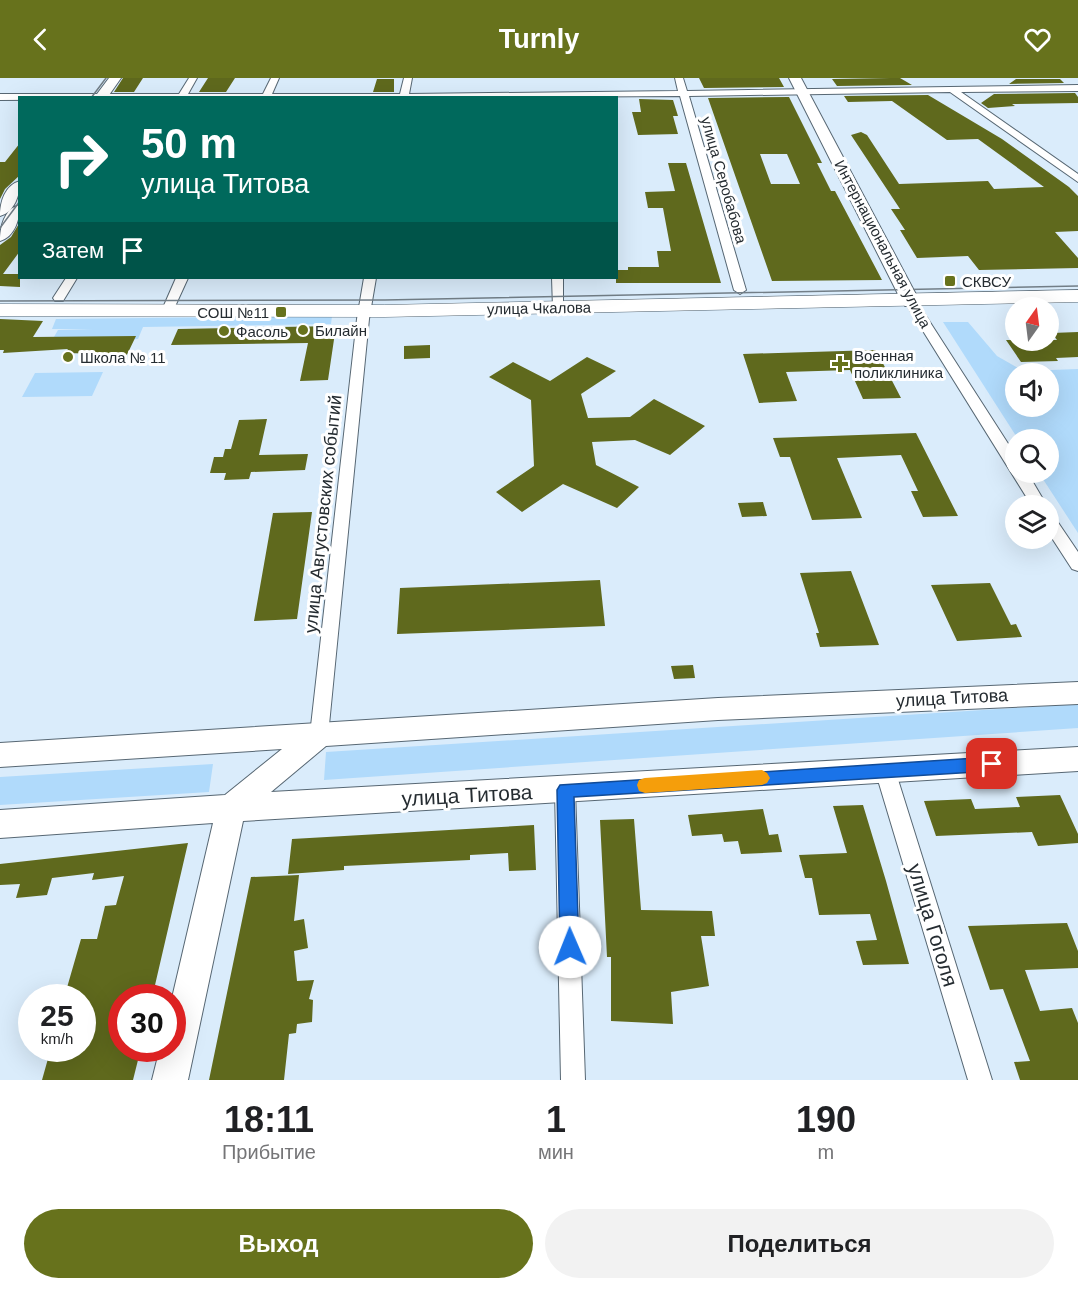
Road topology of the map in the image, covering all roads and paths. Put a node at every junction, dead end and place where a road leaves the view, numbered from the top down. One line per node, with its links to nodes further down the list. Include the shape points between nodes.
1 (100, 78): 13 (street)
2 (116, 78): 14 (street)
3 (193, 78): 15 (street)
4 (275, 78): 16 (street)
5 (408, 78): 17 (street)
6 (679, 78): 11 (street, улица Серобабова)
7 (795, 78): 12 (street, Интернациональная улица)
8 (1078, 88): 9 (street)
9 (952, 90): 12 (street); 21 (street)
10 (548, 92): 11 (street); 18 (street)
11 (684, 93): 12 (street); 29 (street, улица Серобабова)
12 (804, 93): 32 (street, Интернациональная улица)
13 (86, 96)
14 (101, 96)
15 (182, 96)
16 (266, 96)
17 (404, 96)
18 (433, 96)
19 (0, 97): 20 (street)
20 (18, 97)
21 (1078, 179)
22 (18, 188): 23 (street)
23 (0, 211)
24 (18, 212): 25 (street)
25 (0, 236)
26 (70, 279): 34 (street)
27 (182, 279): 36 (street)
28 (1078, 282): 32 (main road, улица Чкалова)
29 (740, 290): 30 (main road, улица Чкалова); 32 (main road, улица Чкалова)
30 (558, 293): 31 (main road, улица Чкалова); 32 (main road, улица Чкалова)
31 (367, 295): 36 (main road, улица Чкалова); 42 (street, улица Августовских событий)
32 (907, 295): 33 (main road, улица Чкалова); 38 (street, Интернациональная улица)
33 (1078, 296)
34 (59, 298): 35 (main road, улица Чкалова); 36 (main road, улица Чкалова)
35 (0, 299)
36 (171, 303): 37 (main road, улица Чкалова)
37 (0, 310)
38 (1005, 451)
39 (1059, 536): 40 (street)
40 (1078, 565)
41 (1078, 693): 42 (street, улица Титова, via 718,709)
42 (319, 735): 43 (street, улица Титова); 47 (street)
43 (0, 755)
44 (1078, 759): 45 (street, улица Титова)
45 (885, 770): 46 (street, улица Титова); 51 (street, улица Гоголя)
46 (565, 790): 47 (street, улица Титова); 50 (street)
47 (231, 808): 48 (street, улица Титова); 49 (street)
48 (0, 824)
49 (170, 1080)
50 (573, 1080)
51 (980, 1080)

